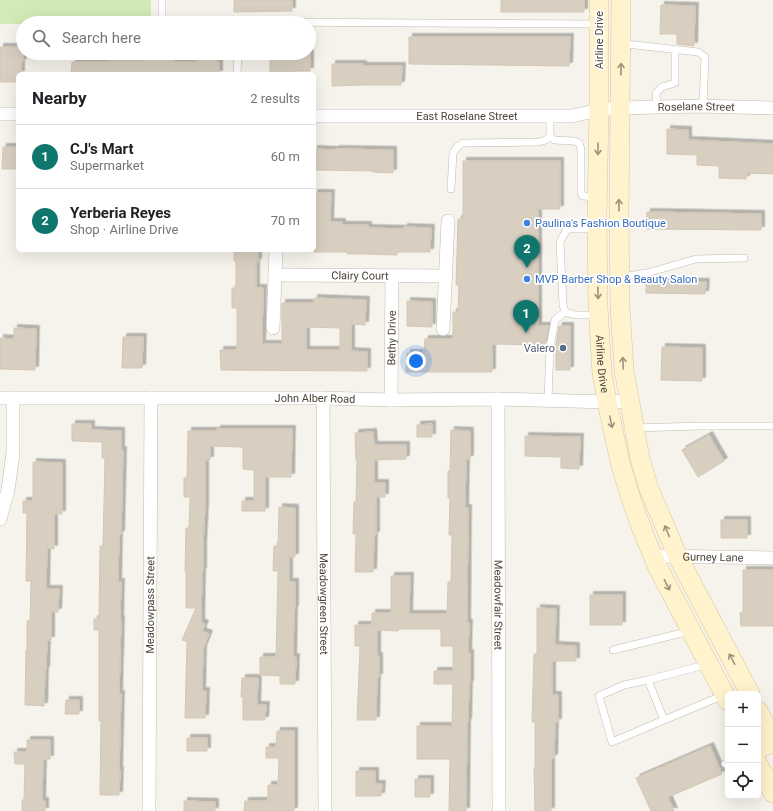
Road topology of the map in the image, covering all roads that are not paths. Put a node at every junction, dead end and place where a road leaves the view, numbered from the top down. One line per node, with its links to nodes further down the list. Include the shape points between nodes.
1 (162, 0): 4 (lane)
2 (599, 0): 6 (main road, Airline Drive)
3 (621, 0): 7 (main road, Airline Drive)
4 (162, 16)
5 (316, 22): 6 (lane)
6 (599, 24): 15 (main road, Airline Drive)
7 (621, 44): 8 (lane); 13 (main road, Airline Drive, one-way to 7)
8 (675, 49): 11 (lane, via 698,52 705,57); 12 (lane, via 675,83 662,87 656,93)
9 (238, 60): 10 (lane)
10 (237, 72)
11 (703, 106): 12 (street, Roselane Street); 14 (street, Roselane Street)
12 (657, 107): 13 (street, Roselane Street)
13 (620, 108): 15 (street, East Roselane Street); 30 (main road, Airline Drive, one-way to 13)
14 (773, 108)
15 (599, 110): 19 (street, East Roselane Street, via 572,116); 22 (main road, Airline Drive, one-way to 22)
16 (0, 114): 17 (street)
17 (16, 114)
18 (316, 116): 19 (street, East Roselane Street)
19 (550, 116): 20 (lane)
20 (550, 136): 21 (lane, via 539,142 463,143 453,153); 22 (lane, via 554,140 579,143 581,193 583,196)
21 (451, 189)
22 (597, 197): 24 (main road, Airline Drive)
23 (448, 221): 29 (street)
24 (597, 229): 31 (lane, via 567,229 560,242 563,305); 32 (main road, Airline Drive, one-way to 32)
25 (276, 252): 27 (street)
26 (744, 258): 30 (lane, via 696,259 647,273)
27 (275, 275): 28 (street, Clairy Court); 33 (street)
28 (392, 276): 29 (street, Clairy Court); 40 (street, Bethy Drive)
29 (446, 276): 34 (street)
30 (620, 277): 42 (main road, Airline Drive, one-way to 30, via 624,370)
31 (566, 312): 32 (lane, via 575,315); 41 (lane, via 555,320 550,347)
32 (598, 315): 43 (main road, Airline Drive)
33 (273, 328)
34 (443, 329)
35 (0, 398): 36 (street, John Alber Road)
36 (13, 398): 37 (street, John Alber Road); 46 (street, via 13,453 8,490)
37 (151, 398): 38 (street, John Alber Road); 63 (street, Meadowpass Street)
38 (323, 398): 40 (street, John Alber Road); 64 (street, Meadowgreen Street)
39 (498, 399): 40 (street, John Alber Road); 41 (street, John Alber Road); 65 (street, Meadowfair Street)
40 (391, 400)
41 (548, 400): 43 (street, John Alber Road)
42 (629, 401): 43 (street, John Alber Road); 45 (main road, Airline Drive)
43 (607, 402): 47 (main road, Airline Drive, one-way to 47, via 630,499)
44 (773, 426): 45 (lane)
45 (634, 428): 48 (main road, Airline Drive, one-way to 45, via 649,489)
46 (0, 519)
47 (653, 556): 48 (street, Gurney Lane); 50 (main road, Airline Drive, one-way to 50)
48 (678, 557): 49 (street, Gurney Lane); 54 (main road, Airline Drive, one-way to 48)
49 (773, 558)
50 (691, 631): 51 (lane); 52 (main road, Airline Drive)
51 (613, 650)
52 (708, 664): 53 (lane); 55 (main road, Airline Drive)
53 (648, 680): 58 (lane); 58 (lane, via 624,685 599,696 612,742)
54 (748, 691)
55 (725, 696)
56 (725, 698): 58 (lane)
57 (761, 717): 59 (main road)
58 (664, 720)
59 (773, 741): 60 (main road)
60 (761, 747)
61 (761, 770): 62 (main road)
62 (773, 793)
63 (149, 811)
64 (325, 811)
65 (499, 811)

